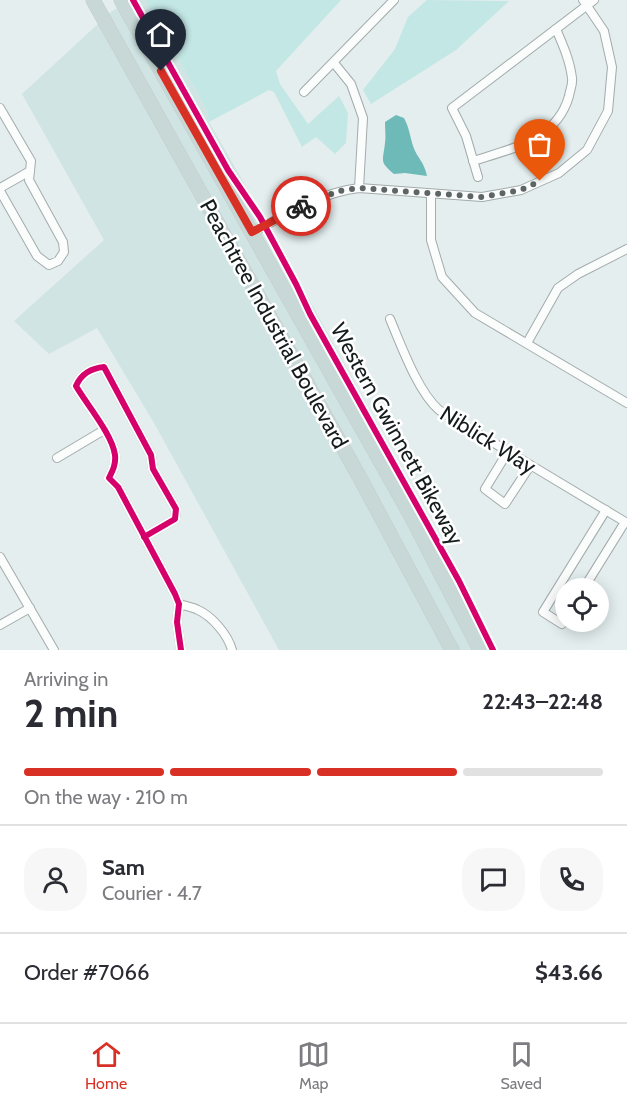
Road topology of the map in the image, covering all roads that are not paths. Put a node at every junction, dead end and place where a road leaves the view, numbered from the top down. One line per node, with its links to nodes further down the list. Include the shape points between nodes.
1 (93, 0): 38 (highway, Peachtree Industrial Boulevard)
2 (121, 0): 15 (highway, Peachtree Industrial Boulevard)
3 (394, 0): 6 (street)
4 (588, 2): 5 (street); 14 (street, via 604,31 612,67 608,111 587,150 559,173 521,190 482,197)
5 (556, 29): 9 (street, via 452,108); 9 (street, via 573,81 565,111 525,145)
6 (333, 63): 7 (street); 12 (street, via 351,84 363,118)
7 (304, 92)
8 (0, 108): 10 (street, via 31,161)
9 (473, 161): 11 (street)
10 (30, 171): 13 (street); 13 (street, via 29,180 63,242 64,252 58,261 49,265 37,256)
11 (478, 177)
12 (359, 188): 14 (street); 15 (street, via 309,202)
13 (0, 190)
14 (431, 194): 18 (street, via 431,240 442,277 475,313)
15 (252, 232): 39 (highway, Peachtree Industrial Boulevard, via 421,534)
16 (627, 249): 18 (street, via 558,288)
17 (390, 319): 21 (street, Niblick Way, via 432,404)
18 (527, 343): 19 (street)
19 (627, 404)
20 (104, 430): 22 (street); 26 (street, via 115,453 109,478 118,487); 26 (street, via 76,386 90,370 104,367 176,509 174,519)
21 (507, 453): 23 (street, Niblick Way); 23 (street, via 485,489 505,504)
22 (57, 458)
23 (530, 466): 24 (street, Niblick Way)
24 (606, 510): 25 (street, Niblick Way); 28 (street)
25 (626, 523): 29 (street)
26 (144, 537): 31 (street)
27 (0, 556): 32 (street)
28 (564, 578)
29 (590, 578)
30 (555, 593): 33 (street, via 543,612)
31 (179, 604): 36 (street); 37 (street, via 199,610 218,626)
32 (30, 609): 34 (street); 35 (street)
33 (555, 620)
34 (0, 625)
35 (54, 650)
36 (181, 650)
37 (232, 650)
38 (452, 650)
39 (480, 650)

